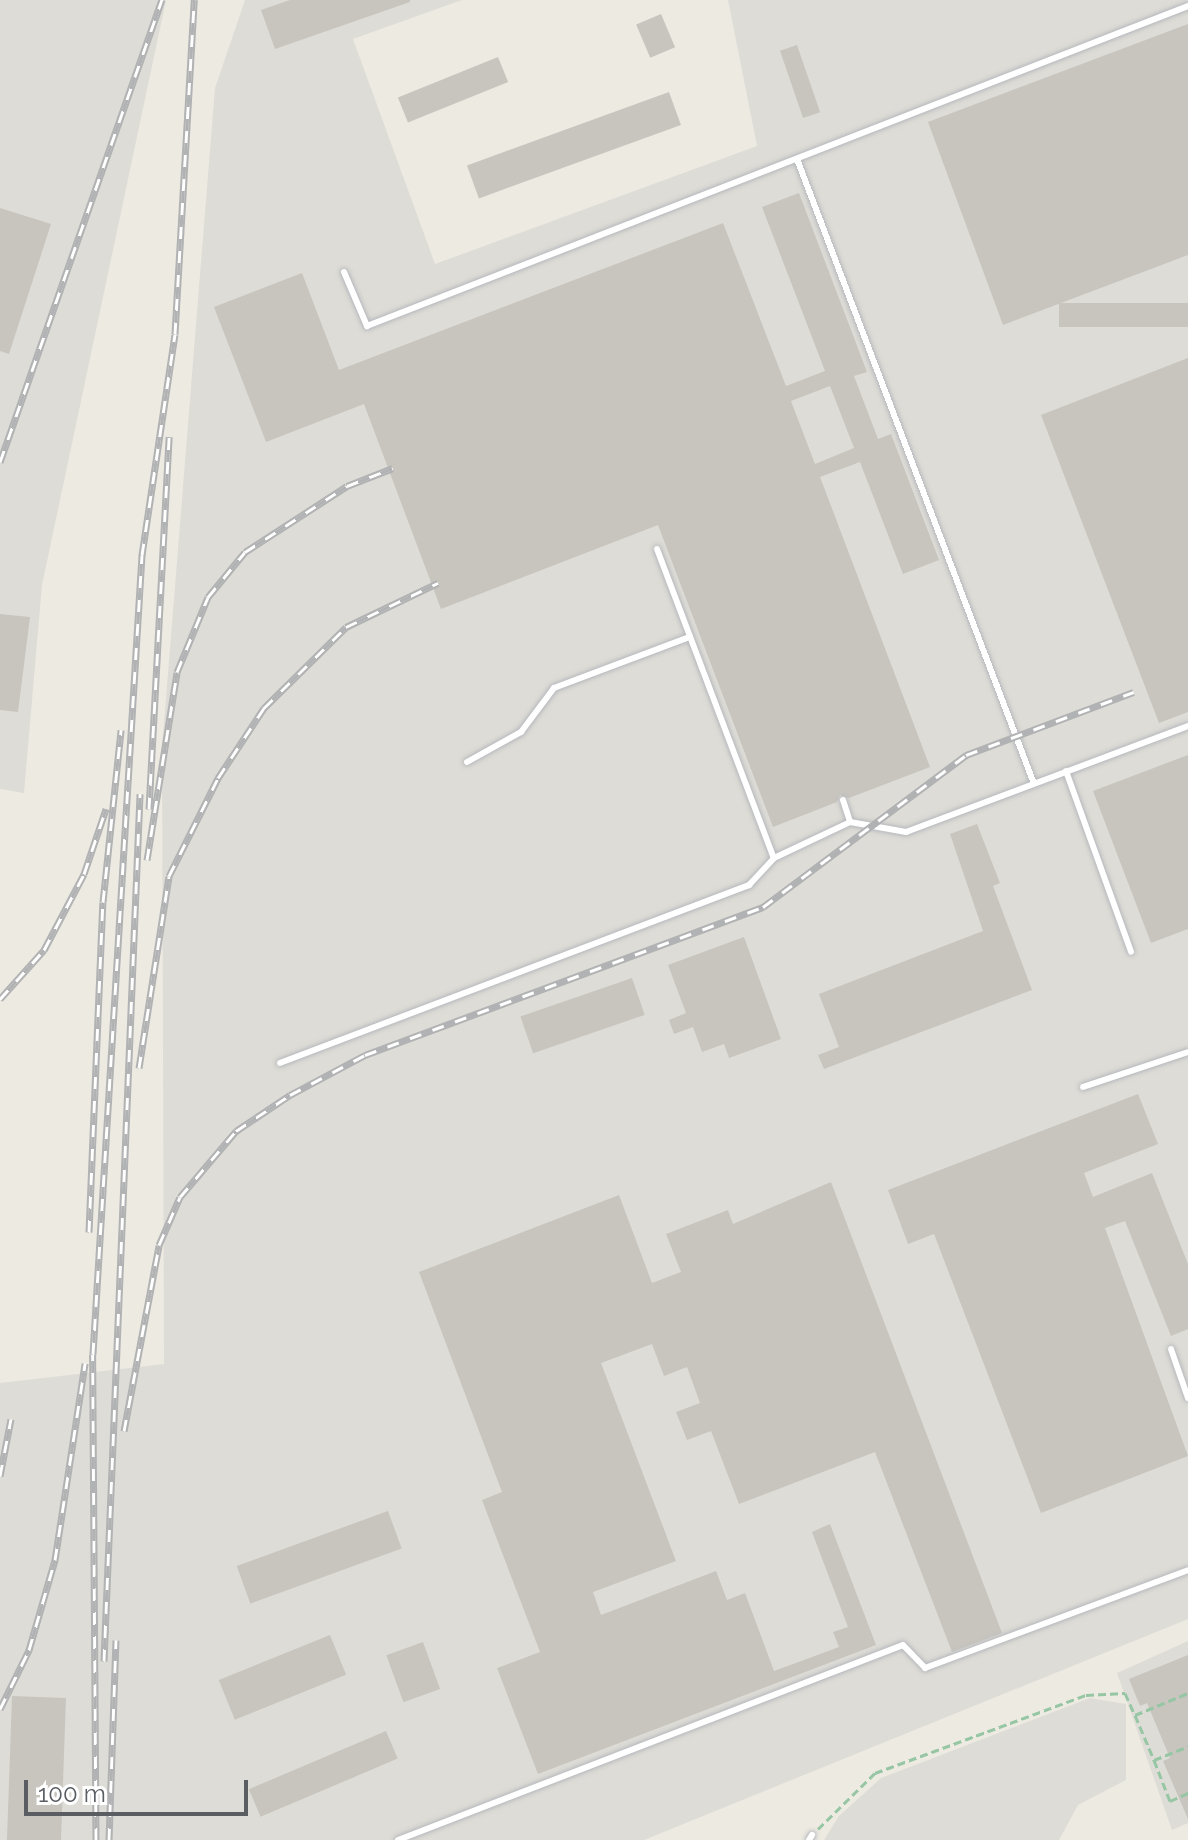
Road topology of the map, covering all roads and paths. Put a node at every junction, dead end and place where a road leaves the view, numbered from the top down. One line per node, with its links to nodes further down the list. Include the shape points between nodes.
1 (1188, 6): 2 (lane)
2 (797, 159): 3 (lane, via 367,326); 9 (lane)
3 (344, 272)
4 (657, 549): 5 (lane)
5 (690, 637): 7 (lane, via 554,688 521,732); 12 (lane)
6 (1188, 726): 8 (lane)
7 (467, 762)
8 (1066, 771): 9 (lane); 13 (lane)
9 (1034, 784): 11 (lane, via 906,832)
10 (843, 800): 11 (lane)
11 (850, 822): 12 (lane)
12 (774, 858): 15 (lane, via 749,885)
13 (1131, 952)
14 (1188, 1052): 16 (lane)
15 (280, 1063)
16 (1083, 1087)
17 (1171, 1349): 18 (lane)
18 (1188, 1398)
19 (1188, 1570): 26 (lane, via 925,1668 903,1645)
20 (1188, 1693): 21 (path)
21 (1135, 1715): 23 (path); 25 (path, via 1125,1693 1086,1695 889,1767 875,1773)
22 (1188, 1746): 23 (path)
23 (1154, 1760): 24 (path, via 1170,1801)
24 (1188, 1793)
25 (811, 1837)
26 (398, 1840)

